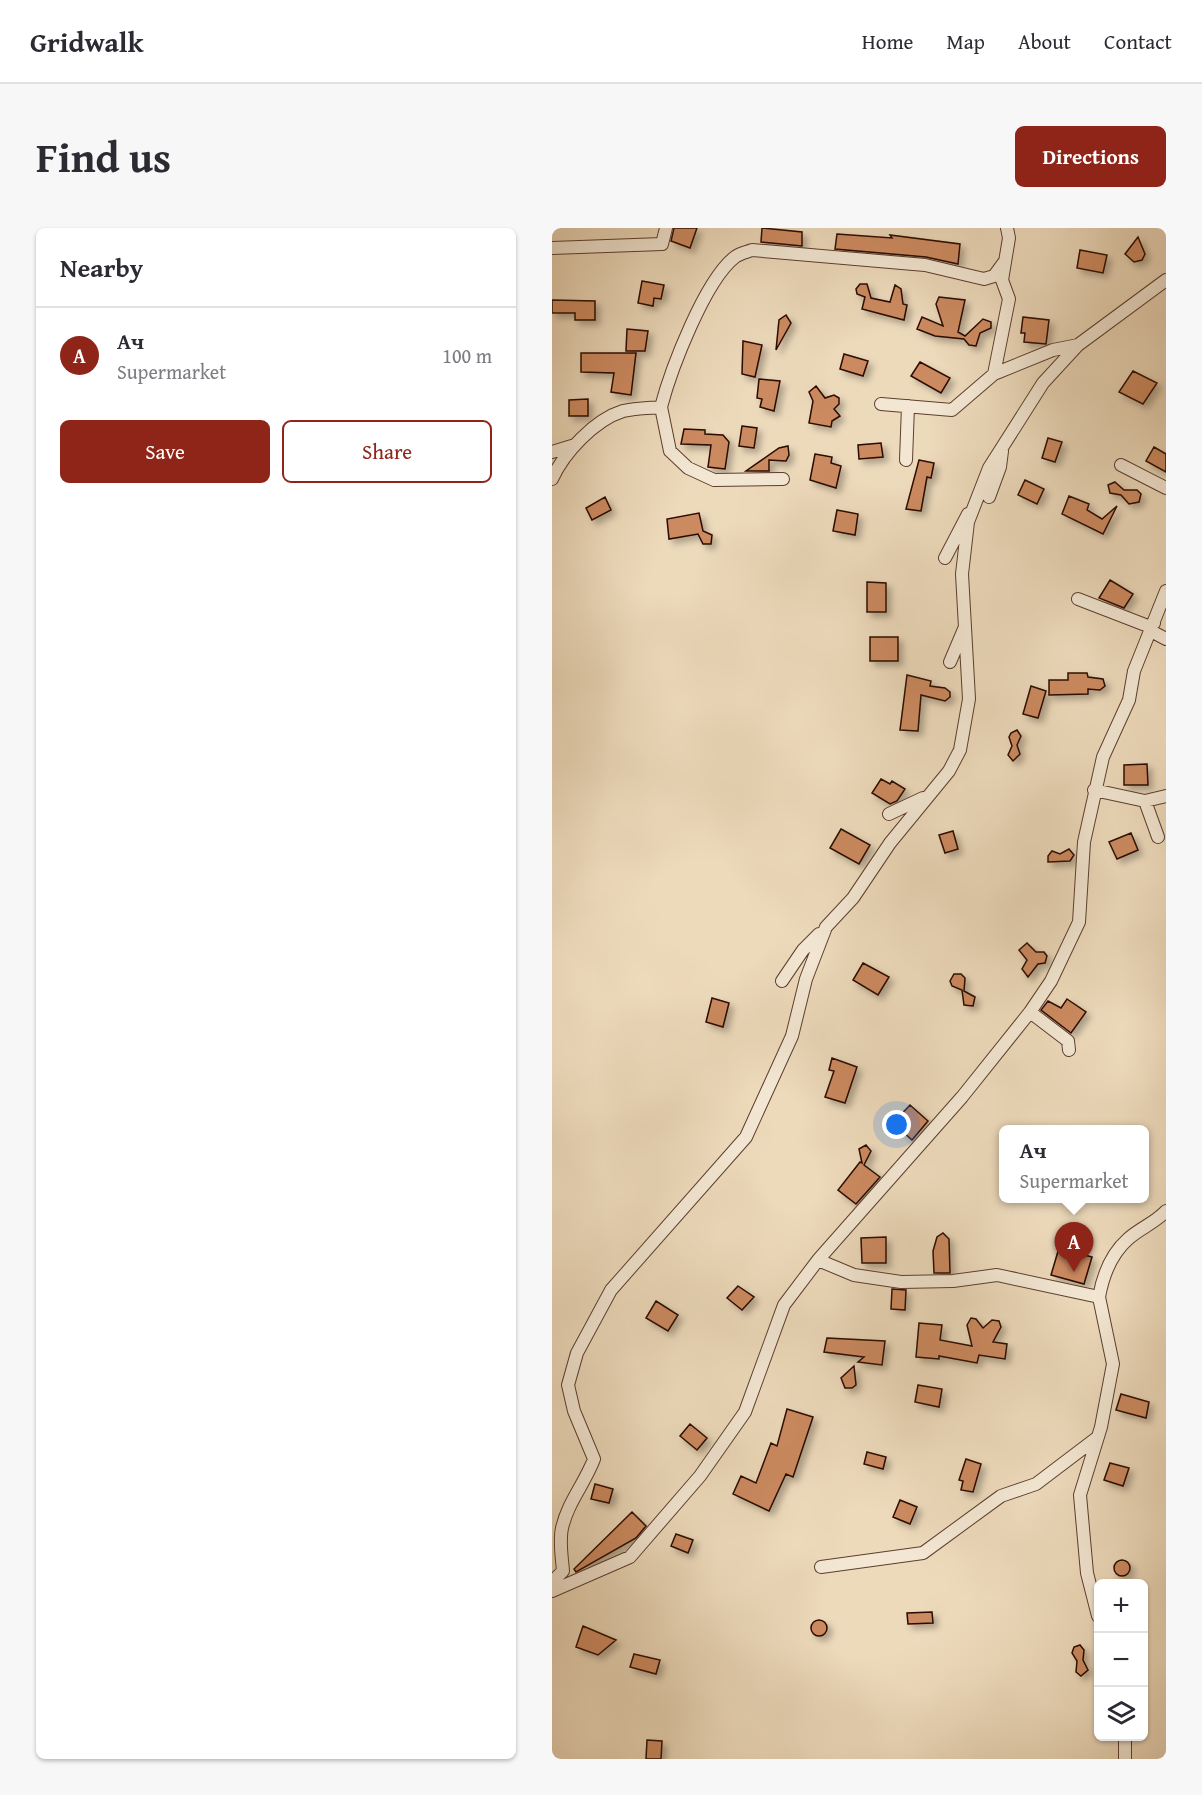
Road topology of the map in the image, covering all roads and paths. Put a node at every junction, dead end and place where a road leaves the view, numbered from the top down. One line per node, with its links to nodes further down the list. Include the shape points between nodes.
1 (666, 228): 3 (street, via 662,244)
2 (1007, 228): 4 (street)
3 (552, 248)
4 (1005, 261): 7 (street, via 1002,280 1009,299); 10 (street, via 994,276 984,279 925,265 855,258 752,250 736,255 711,287 670,375)
5 (1166, 280): 6 (street)
6 (1078, 345): 7 (street, via 1053,350); 18 (street, via 1043,383 1002,447 989,468)
7 (994, 374): 9 (street, via 952,410)
8 (882, 404): 9 (street)
9 (908, 405): 13 (street)
10 (661, 407): 11 (street, via 622,411); 16 (street, via 670,451 688,468 714,480)
11 (574, 445): 12 (street); 15 (street)
12 (552, 452)
13 (906, 460)
14 (1121, 465): 17 (street)
15 (552, 479)
16 (783, 479)
17 (1166, 488)
18 (983, 497): 19 (street); 22 (street, via 968,522 962,574)
19 (945, 558)
20 (1166, 591): 23 (street)
21 (1078, 599): 23 (street)
22 (966, 625): 25 (street); 26 (street, via 969,699 960,750 950,771)
23 (1153, 627): 24 (street); 27 (street)
24 (1166, 639)
25 (950, 662)
26 (934, 790): 30 (street, via 912,805); 32 (street, via 890,843 853,898)
27 (1094, 790): 29 (street); 34 (street, via 1083,842 1079,922 1051,981)
28 (1166, 796): 29 (street)
29 (1145, 801): 31 (street)
30 (888, 814)
31 (1158, 837)
32 (826, 927): 33 (street, via 803,950); 41 (street, via 806,979 792,1036 746,1137 611,1290 577,1353 568,1385 594,1459 588,1476 572,1498 561,1530 563,1571)
33 (782, 981)
34 (1030, 1012): 35 (street, via 1068,1041); 37 (street, via 954,1106)
35 (1069, 1050)
36 (1166, 1211): 38 (street, via 1128,1239 1104,1272)
37 (818, 1260): 38 (street, via 854,1275 901,1282 997,1275); 42 (street, via 784,1305 745,1412 700,1476 630,1557)
38 (1099, 1297): 39 (street, via 1113,1364)
39 (1098, 1437): 40 (street, via 1036,1484 1001,1496 923,1553); 43 (street, via 1080,1496 1087,1573)
40 (821, 1567)
41 (552, 1582)
42 (552, 1591)
43 (1094, 1600)
44 (1125, 1741): 45 (street)
45 (1125, 1759)

